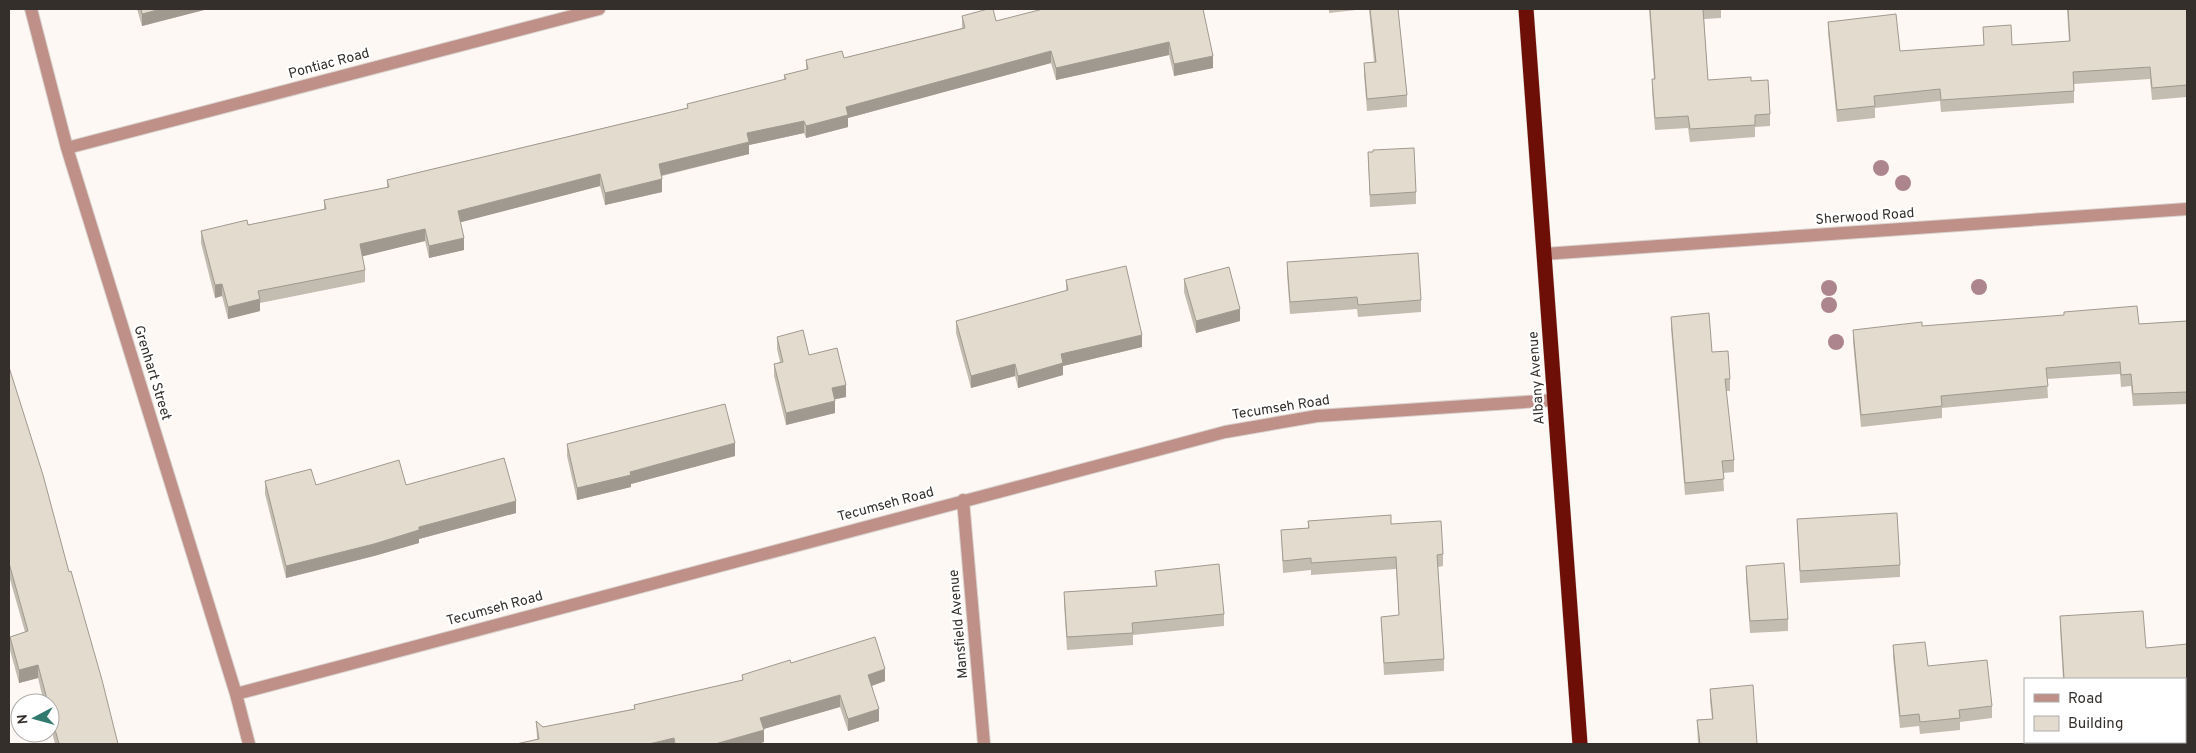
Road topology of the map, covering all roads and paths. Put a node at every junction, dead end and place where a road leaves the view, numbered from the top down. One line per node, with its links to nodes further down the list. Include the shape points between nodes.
1 (31, 9): 4 (street, Grenhart Street)
2 (599, 9): 4 (street, Pontiac Road)
3 (1526, 9): 6 (highway, Albany Avenue)
4 (66, 148): 9 (street, Grenhart Street)
5 (2187, 209): 6 (street, Sherwood Road)
6 (1544, 254): 7 (highway, Albany Avenue)
7 (1554, 400): 8 (street, Tecumseh Road, via 1317,416 1234,430); 12 (highway, Albany Avenue)
8 (963, 500): 9 (street, Tecumseh Road); 11 (street, Mansfield Avenue)
9 (236, 694): 10 (street, Grenhart Street)
10 (249, 744)
11 (984, 744)
12 (1580, 744)

